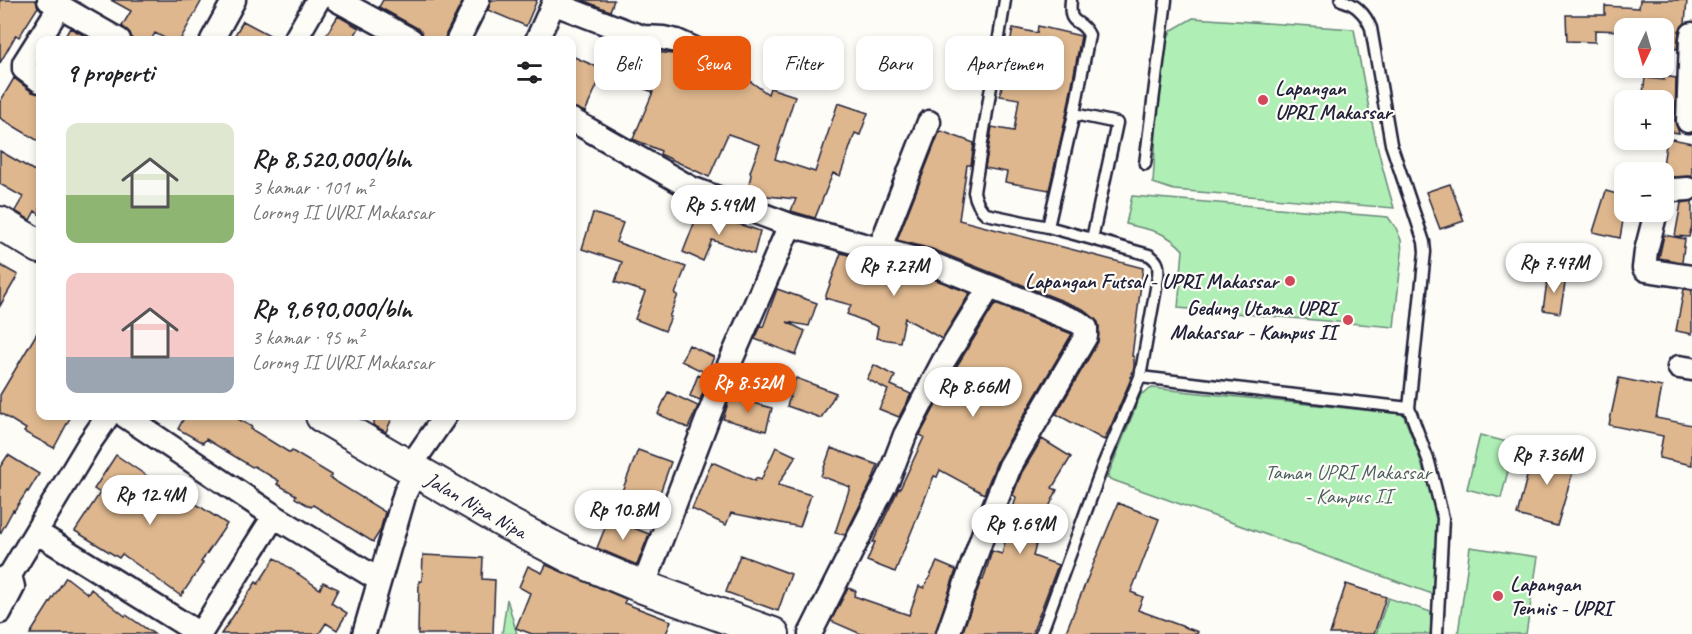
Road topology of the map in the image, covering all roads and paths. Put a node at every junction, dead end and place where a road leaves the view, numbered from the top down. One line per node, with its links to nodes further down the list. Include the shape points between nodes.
1 (234, 0): 14 (street)
2 (318, 0): 15 (street)
3 (337, 0): 16 (street)
4 (478, 0): 17 (street)
5 (1005, 0): 32 (lane, via 974,192 986,214)
6 (1071, 0): 22 (lane, via 1071,17 1089,35)
7 (1166, 0): 26 (lane)
8 (1341, 0): 39 (lane, via 1363,12 1371,28 1391,144 1424,242)
9 (555, 2): 18 (street); 20 (street, via 643,37)
10 (55, 3): 12 (street); 13 (street)
11 (1692, 34): 23 (street)
12 (38, 36)
13 (112, 36)
14 (214, 36)
15 (297, 36)
16 (404, 36)
17 (460, 36)
18 (539, 36)
19 (36, 40): 21 (street, via 24,63 24,69)
20 (673, 40)
21 (36, 79)
22 (1074, 114): 32 (lane); 33 (lane, via 1117,123)
23 (1688, 121)
24 (576, 122): 31 (street, via 691,188)
25 (929, 122): 35 (street)
26 (1145, 164)
27 (1688, 189): 28 (street)
28 (1674, 190)
29 (1653, 222): 36 (street, via 1644,268)
30 (0, 223): 34 (street)
31 (790, 225): 35 (street); 49 (street, via 722,381)
32 (1048, 227): 33 (lane)
33 (1092, 239): 38 (lane, via 1149,255 1159,267)
34 (36, 245)
35 (879, 250): 37 (street, via 927,262)
36 (1692, 276)
37 (989, 288): 54 (street, via 943,362 905,435 889,477); 55 (street, via 1078,322 1087,332 1011,466)
38 (1140, 377): 39 (lane); 56 (lane)
39 (1409, 408): 57 (lane, via 1429,462 1443,518)
40 (105, 420): 46 (street)
41 (131, 420): 45 (street)
42 (329, 420): 44 (street, Jalan Nipa Nipa)
43 (443, 420): 44 (street)
44 (413, 469): 49 (street, Jalan Nipa Nipa, via 506,523); 52 (street)
45 (274, 516): 47 (street); 51 (street)
46 (36, 532): 48 (street); 51 (street)
47 (371, 575)
48 (5, 578): 50 (street, via 13,587)
49 (643, 587): 53 (street, Jalan Nipa Nipa)
50 (0, 612)
51 (200, 634)
52 (364, 634)
53 (773, 634)
54 (810, 634)
55 (948, 634)
56 (1041, 634)
57 (1437, 634)

